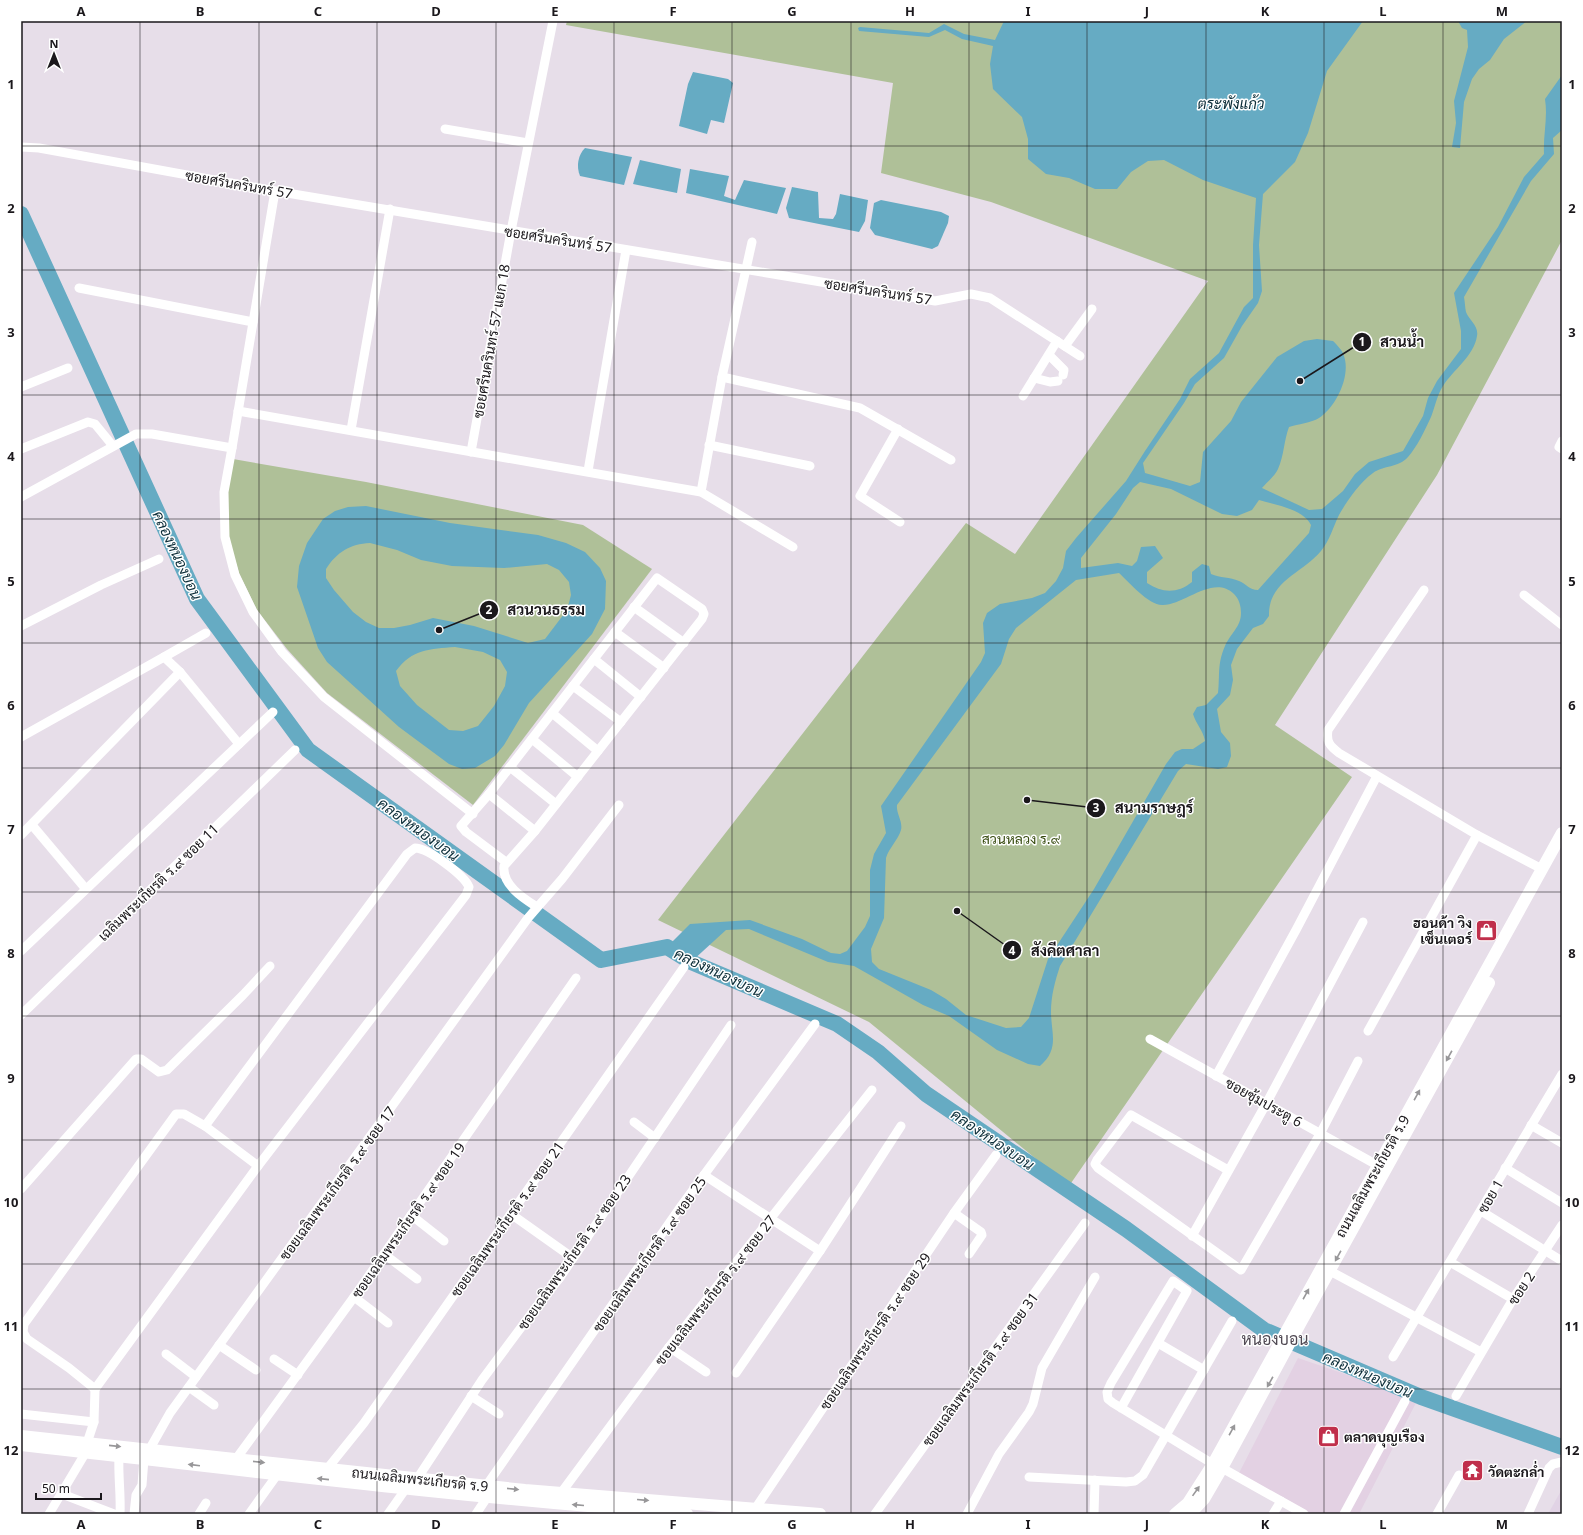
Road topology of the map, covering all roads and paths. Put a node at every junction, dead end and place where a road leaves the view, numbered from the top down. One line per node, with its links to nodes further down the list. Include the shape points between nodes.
1 (553, 21): 3 (street, ซอยศรีนครินทร์ 57 แยก 18)
2 (445, 129): 3 (street)
3 (528, 143): 7 (street, ซอยศรีนครินทร์ 57 แยก 18)
4 (21, 147): 5 (street, ซอยศรีนครินทร์ 57, via 39,148)
5 (275, 191): 6 (street, ซอยศรีนครินทร์ 57); 13 (street)
6 (390, 209): 7 (street, ซอยศรีนครินทร์ 57); 24 (street)
7 (511, 231): 9 (street, ซอยศรีนครินทร์ 57); 32 (street, ซอยศรีนครินทร์ 57 แยก 18)
8 (752, 242): 10 (street)
9 (626, 250): 10 (street, ซอยศรีนครินทร์ 57); 35 (street)
10 (745, 269): 14 (street, ซอยศรีนครินทร์ 57, via 935,300 971,294 990,298); 19 (street)
11 (79, 288): 13 (street)
12 (1092, 309): 15 (street)
13 (253, 322): 23 (street)
14 (1057, 341): 15 (street, ซอยศรีนครินทร์ 57); 16 (street)
15 (1065, 346): 17 (street, ซอยศรีนครินทร์ 57)
16 (1048, 355): 20 (street); 20 (street, via 1064,370 1060,378 1050,382)
17 (1080, 356)
18 (68, 368): 21 (street)
19 (722, 377): 25 (street, via 860,408); 27 (street)
20 (1034, 378): 22 (street)
21 (21, 387)
22 (1023, 396)
23 (238, 411): 24 (street); 29 (street)
24 (351, 430): 32 (street)
25 (898, 430): 33 (street); 38 (street, via 860,496)
26 (1562, 441): 31 (street, via 1559,447)
27 (709, 445): 34 (street); 36 (street)
28 (112, 446): 29 (street, via 136,434 152,434); 30 (street, via 95,424 88,422); 37 (street)
29 (232, 448): 69 (street, via 224,492 225,538 235,575 253,612 282,652 324,696)
30 (21, 449)
31 (1562, 449)
32 (471, 452): 35 (street)
33 (951, 460)
34 (810, 466)
35 (588, 471): 36 (street)
36 (701, 492): 39 (street)
37 (21, 497)
38 (900, 522)
39 (793, 547)
40 (159, 559): 45 (street)
41 (1424, 590): 64 (street, via 1328,730 1327,739 1330,746)
42 (1524, 595): 44 (street)
43 (634, 607): 46 (street); 48 (street); 48 (street, via 657,578 702,609 702,619)
44 (1562, 625)
45 (21, 626)
46 (615, 632): 50 (street); 51 (street)
47 (206, 633): 49 (street)
48 (684, 643): 51 (street)
49 (164, 657): 52 (street); 58 (street)
50 (594, 659): 53 (street); 54 (street)
51 (664, 668): 54 (street)
52 (180, 672): 60 (street); 70 (street)
53 (573, 686): 56 (street); 57 (street)
54 (641, 697): 57 (street)
55 (273, 712): 60 (street)
56 (552, 712): 59 (street); 62 (street)
57 (621, 722): 62 (street)
58 (21, 737)
59 (532, 739): 63 (street); 65 (street)
60 (239, 744): 78 (street)
61 (295, 750): 85 (street, เฉลิมพระเกียรติ ร.๙ ซอย 11)
62 (598, 751): 65 (street)
63 (510, 768): 66 (street); 67 (street)
64 (1377, 776): 74 (street); 91 (street)
65 (578, 777): 67 (street)
66 (489, 794): 69 (street); 71 (street)
67 (556, 804): 71 (street)
68 (619, 805): 79 (street, ซอยเฉลิมพระเกียรติ ร.๙ ซอย 17, via 562,879)
69 (473, 814): 76 (street, via 461,826)
70 (32, 825): 73 (street); 78 (street)
71 (535, 831): 76 (street)
72 (1562, 833): 77 (main road, ถนนเฉลิมพระเกียรติ ร.9)
73 (21, 835)
74 (1477, 835): 77 (street); 88 (street)
75 (1562, 850): 126 (main road, ถนนเฉลิมพระเกียรติ ร.9, one-way to 126)
76 (506, 862): 79 (street, via 504,873 513,889)
77 (1542, 869): 103 (main road, ถนนเฉลิมพระเกียรติ ร.9, one-way to 77)
78 (86, 888): 81 (street)
79 (536, 908): 135 (street, ซอยเฉลิมพระเกียรติ ร.๙ ซอย 17)
80 (1363, 922): 94 (street)
81 (21, 951)
82 (270, 966): 108 (street, via 167,1070 159,1072 141,1059 136,1059)
83 (684, 967): 112 (street, ซอยเฉลิมพระเกียรติ ร.๙ ซอย 21)
84 (576, 978): 113 (street, ซอยเฉลิมพระเกียรติ ร.๙ ซอย 19)
85 (21, 1015)
86 (815, 1024): 107 (street, ซอยเฉลิมพระเกียรติ ร.๙ ซอย 25)
87 (731, 1025): 100 (street, ซอยเฉลิมพระเกียรติ ร.๙ ซอย 23)
88 (1368, 1030)
89 (1150, 1039): 91 (street, ซอยซุ้มประตู 6)
90 (1358, 1061): 99 (street)
91 (1216, 1076): 94 (street, ซอยซุ้มประตู 6)
92 (1561, 1079): 96 (street, ซอย 1)
93 (872, 1090): 114 (street, ซอยเฉลิมพระเกียรติ ร.๙ ซอย 27)
94 (1266, 1104): 99 (street, ซอยซุ้มประตู 6); 106 (street)
95 (634, 1122): 100 (street)
96 (1531, 1125): 101 (street); 105 (street, ซอย 1)
97 (205, 1126): 104 (street); 104 (street, via 407,854 418,848 431,854 466,882 469,887 466,895); 149 (street, via 184,1114 176,1114 24,1324 23,1332 27,1339)
98 (902, 1126): 119 (street)
99 (1320, 1134): 103 (street, ซอยซุ้มประตู 6); 117 (street, via 1244,1268 1239,1270)
100 (655, 1138): 123 (street, ซอยเฉลิมพระเกียรติ ร.๙ ซอย 23)
101 (1562, 1143)
102 (996, 1156): 111 (street, ซอยเฉลิมพระเกียรติ ร.๙ ซอย 29)
103 (1377, 1165): 136 (main road, ถนนเฉลิมพระเกียรติ ร.9, one-way to 103, via 1287,1328)
104 (258, 1166): 149 (street)
105 (1506, 1168): 109 (street); 110 (street, ซอย 1)
106 (1228, 1170): 117 (street); 117 (street, via 1131,1115 1096,1160 1098,1168)
107 (704, 1175): 114 (street); 174 (street, ซอยเฉลิมพระเกียรติ ร.๙ ซอย 25)
108 (21, 1189)
109 (1562, 1203)
110 (1481, 1211): 120 (street); 125 (street, ซอย 1)
111 (954, 1213): 122 (street, via 981,1232 982,1235); 179 (street, ซอยเฉลิมพระเกียรติ ร.๙ ซอย 29)
112 (511, 1214): 123 (street); 167 (street, ซอยเฉลิมพระเกียรติ ร.๙ ซอย 21, via 364,1423)
113 (411, 1215): 118 (street); 121 (street, ซอยเฉลิมพระเกียรติ ร.๙ ซอย 19)
114 (771, 1219): 119 (street); 137 (street, ซอยเฉลิมพระเกียรติ ร.๙ ซอย 27)
115 (1085, 1223): 192 (street, ซอยเฉลิมพระเกียรติ ร.๙ ซอย 31)
116 (1562, 1225): 120 (street, ซอย 2)
117 (1192, 1236)
118 (444, 1241)
119 (820, 1251): 145 (street)
120 (1546, 1251): 124 (street); 130 (street, ซอย 2)
121 (384, 1254): 128 (street); 129 (street, ซอยเฉลิมพระเกียรติ ร.๙ ซอย 19)
122 (969, 1254)
123 (573, 1258): 150 (street, ซอยเฉลิมพระเกียรติ ร.๙ ซอย 23)
124 (1562, 1261)
125 (1450, 1262): 130 (street); 131 (street, ซอย 1)
126 (1330, 1271): 131 (street); 136 (main road, ถนนเฉลิมพระเกียรติ ร.9, via 1300,1324)
127 (1095, 1276): 193 (street, via 1042,1368 1029,1412 999,1454)
128 (417, 1279)
129 (354, 1297): 133 (street); 146 (street, ซอยเฉลิมพระเกียรติ ร.๙ ซอย 19)
130 (1513, 1299): 138 (street, ซอย 2)
131 (1417, 1318): 138 (street); 140 (street, ซอย 1)
132 (1232, 1321): 143 (street)
133 (388, 1323)
134 (1158, 1343): 143 (street); 154 (street); 154 (street, via 1187,1291 1173,1281 1107,1392 1108,1399)
135 (220, 1345): 142 (street); 147 (street, ซอยเฉลิมพระเกียรติ ร.๙ ซอย 17)
136 (1283, 1346): 166 (main road, ถนนเฉลิมพระเกียรติ ร.9)
137 (670, 1347): 144 (street); 175 (street, ซอยเฉลิมพระเกียรติ ร.๙ ซอย 27)
138 (1481, 1352): 151 (street, ซอย 2)
139 (166, 1354): 147 (street)
140 (1393, 1357)
141 (274, 1359): 146 (street)
142 (256, 1370)
143 (1204, 1370): 158 (street)
144 (706, 1372)
145 (736, 1373)
146 (298, 1375): 164 (street, ซอยเฉลิมพระเกียรติ ร.๙ ซอย 19)
147 (196, 1377): 148 (street, ซอยเฉลิมพระเกียรติ ร.๙ ซอย 17)
148 (189, 1387): 153 (street); 162 (street, ซอยเฉลิมพระเกียรติ ร.๙ ซอย 17, via 159,1430)
149 (95, 1389): 157 (street)
150 (471, 1396): 156 (street); 171 (street, ซอยเฉลิมพระเกียรติ ร.๙ ซอย 23)
151 (1456, 1396)
152 (1404, 1402): 199 (street)
153 (214, 1405)
154 (1121, 1408): 158 (street)
155 (21, 1414): 157 (street)
156 (499, 1414)
157 (94, 1422): 161 (street)
158 (1165, 1435): 166 (street); 172 (street, via 1143,1475 1135,1481)
159 (21, 1436): 161 (main road, ถนนเฉลิมพระเกียรติ ร.9)
160 (21, 1445): 161 (main road, ถนนเฉลิมพระเกียรติ ร.9)
161 (87, 1448): 162 (main road, ถนนเฉลิมพระเกียรติ ร.9, one-way to 162); 163 (main road, ถนนเฉลิมพระเกียรติ ร.9); 176 (street)
162 (146, 1454): 163 (main road, ถนนเฉลิมพระเกียรติ ร.9); 164 (main road, ถนนเฉลิมพระเกียรติ ร.9); 168 (main road, ถนนเฉลิมพระเกียรติ ร.9, one-way to 162); 185 (street, via 142,1485 136,1495)
163 (119, 1457): 184 (street, via 118,1484 122,1495)
164 (236, 1459): 167 (main road, ถนนเฉลิมพระเกียรติ ร.9, one-way to 167)
165 (1562, 1462): 201 (street, via 1549,1468)
166 (1218, 1466): 177 (street); 195 (main road, ถนนเฉลิมพระเกียรติ ร.9, one-way to 166, via 1188,1503); 196 (main road, ถนนเฉลิมพระเกียรติ ร.9, via 1204,1499)
167 (327, 1469): 171 (main road, ถนนเฉลิมพระเกียรติ ร.9)
168 (277, 1475): 173 (main road, ถนนเฉลิมพระเกียรติ ร.9, one-way to 168); 187 (street)
169 (1459, 1475): 200 (street)
170 (1029, 1478): 172 (street)
171 (417, 1479): 174 (main road, ถนนเฉลิมพระเกียรติ ร.9)
172 (1095, 1480): 194 (street)
173 (407, 1487): 174 (main road, ถนนเฉลิมพระเกียรติ ร.9); 188 (street)
174 (487, 1491): 175 (main road, ถนนเฉลิมพระเกียรติ ร.9, one-way to 175); 180 (main road, ถนนเฉลิมพระเกียรติ ร.9, one-way to 174); 189 (street, ซอยเฉลิมพระเกียรติ ร.๙ ซอย 25)
175 (561, 1493): 179 (main road, ถนนเฉลิมพระเกียรติ ร.9, one-way to 179)
176 (62, 1494): 182 (street); 183 (street)
177 (1281, 1501): 197 (street); 198 (street)
178 (206, 1502): 186 (street)
179 (755, 1509): 191 (main road, ถนนเฉลิมพระเกียรติ ร.9)
180 (621, 1512): 181 (main road, ถนนเฉลิมพระเกียรติ ร.9)
181 (660, 1513): 190 (main road, ถนนเฉลิมพระเกียรติ ร.9)
182 (49, 1514)
183 (114, 1514)
184 (120, 1514)
185 (134, 1514)
186 (199, 1514)
187 (250, 1514)
188 (388, 1514)
189 (476, 1514)
190 (686, 1514)
191 (820, 1514)
192 (875, 1514)
193 (967, 1514)
194 (1094, 1514)
195 (1175, 1514)
196 (1190, 1514)
197 (1273, 1514)
198 (1304, 1514)
199 (1344, 1514)
200 (1437, 1514)
201 (1528, 1514)

